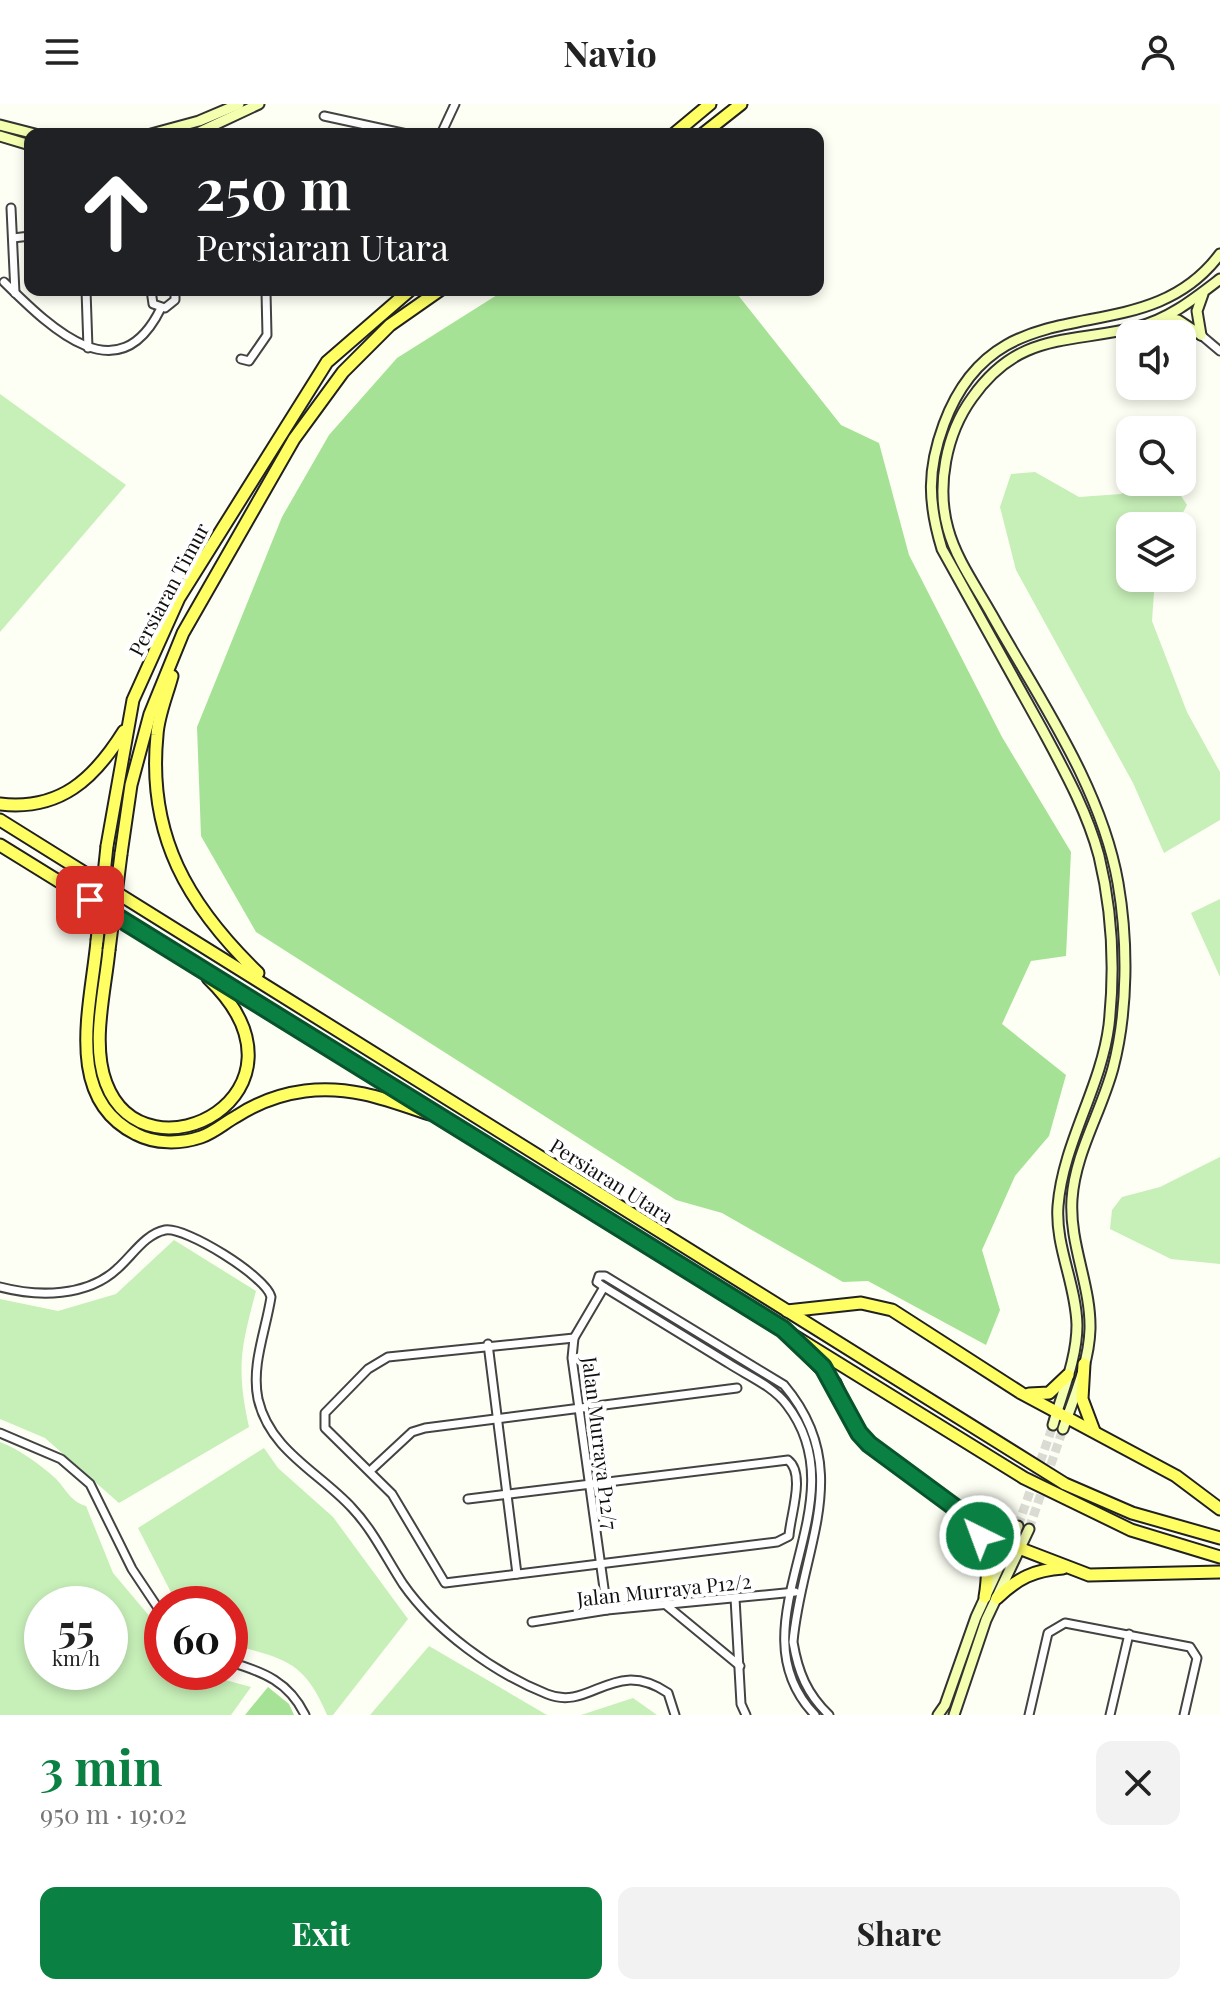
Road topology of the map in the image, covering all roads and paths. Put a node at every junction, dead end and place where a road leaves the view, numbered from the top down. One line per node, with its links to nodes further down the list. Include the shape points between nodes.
1 (239, 104): 8 (street)
2 (259, 104): 9 (street)
3 (455, 104): 11 (street)
4 (710, 104): 12 (main road)
5 (741, 104): 13 (main road)
6 (324, 116): 10 (street)
7 (0, 125): 14 (street)
8 (173, 128)
9 (208, 128)
10 (379, 128)
11 (444, 128)
12 (681, 128)
13 (711, 128)
14 (24, 131)
15 (0, 136): 16 (street)
16 (24, 143)
17 (11, 208): 19 (street)
18 (24, 237): 19 (street)
19 (13, 238): 24 (street)
20 (1220, 254): 52 (street, via 1184,291 1155,306 1036,330 992,354 957,395 937,444 930,479 930,509 942,549 1074,789 1099,856 1110,919 1109,1026 1058,1206 1077,1326)
21 (1220, 279): 23 (street)
22 (4, 282): 24 (street)
23 (1204, 291): 32 (street); 33 (street, via 1197,311)
24 (15, 293): 34 (street)
25 (86, 296): 34 (street)
26 (151, 296): 31 (street)
27 (174, 296): 31 (street, via 173,304)
28 (266, 296): 36 (street, via 267,335 249,361)
29 (402, 296): 38 (main road, Persiaran Timur, via 327,362 279,433 179,598 152,652)
30 (431, 296): 37 (main road, Persiaran Timur, via 390,325 343,372 294,439)
31 (161, 308): 34 (street, via 150,330 130,347)
32 (1164, 317): 33 (street); 51 (street, via 1047,342 1001,366 958,420 944,472 948,531 1087,787 1118,882 1123,916 1121,1027 1113,1069 1076,1170 1072,1202 1090,1329)
33 (1201, 335): 35 (street)
34 (88, 348)
35 (1220, 351)
36 (241, 359)
37 (183, 633): 42 (main road, Persiaran Timur, bridge, via 150,714 131,785 99,1058 117,1103 148,1125 164,1129 211,1117 234,1098 247,1070 248,1035 240,1019 231,1002); 43 (main road, via 157,734 158,811 181,880 219,931)
38 (126, 727): 39 (main road, via 95,772 67,795 27,806); 44 (main road, Persiaran Timur, bridge, via 107,846 86,1053 91,1085 112,1119 140,1137 180,1142 197,1139 256,1106 329,1089 375,1095)
39 (0, 804)
40 (0, 820): 43 (main road, Persiaran Utara)
41 (0, 845): 42 (main road, Persiaran Utara)
42 (190, 961): 44 (main road, Persiaran Utara)
43 (274, 988): 47 (main road, Persiaran Utara)
44 (449, 1121): 48 (main road, Persiaran Utara)
45 (0, 1287): 87 (street, via 80,1290 115,1272 147,1239 167,1230 183,1233 256,1275 271,1297 256,1382 265,1418 295,1459 366,1524 431,1618 501,1669 548,1695 576,1696 635,1678 668,1693)
46 (604, 1287): 49 (street, Jalan Murraya P12/7); 76 (street, via 776,1393 794,1416 811,1457 814,1483); 77 (street, via 597,1282 601,1275 784,1385 796,1400 814,1438 823,1483)
47 (787, 1311): 54 (main road, via 876,1304); 68 (main road, Persiaran Utara, via 1065,1484 1132,1513)
48 (783, 1329): 65 (main road, via 823,1367 869,1444); 70 (main road, Persiaran Utara, via 1076,1506 1131,1530)
49 (574, 1338): 50 (street); 55 (street, Jalan Murraya P12/7)
50 (488, 1344): 56 (street); 60 (street, via 388,1357 368,1369 325,1413 325,1428)
51 (1084, 1364): 57 (street); 58 (main road, via 1082,1399)
52 (1068, 1375): 54 (main road, via 1049,1393); 57 (street)
53 (737, 1388): 55 (street)
54 (1021, 1393): 57 (main road)
55 (581, 1409): 56 (street); 61 (street, Jalan Murraya P12/7)
56 (498, 1418): 60 (street, via 412,1432); 62 (street)
57 (1060, 1421): 58 (main road)
58 (1094, 1431): 64 (main road, via 1176,1476)
59 (0, 1433): 75 (street, via 61,1459 90,1484)
60 (370, 1471): 74 (street, via 392,1494 445,1583)
61 (588, 1484): 62 (street); 71 (street, Jalan Murraya P12/7); 71 (street, via 779,1460 788,1460 795,1469 795,1502 785,1539)
62 (506, 1493): 63 (street); 74 (street)
63 (468, 1499)
64 (1220, 1509)
65 (968, 1517): 69 (main road); 78 (main road, via 987,1553)
66 (1018, 1526): 69 (street)
67 (1029, 1529): 69 (street)
68 (1220, 1538)
69 (1017, 1547): 72 (main road); 78 (street)
70 (1220, 1557)
71 (601, 1562): 74 (street); 81 (street, Jalan Murraya P12/7)
72 (1063, 1568): 73 (main road, via 1109,1577); 78 (main road, via 1038,1570)
73 (1220, 1572)
74 (517, 1574)
75 (144, 1587)
76 (791, 1591): 77 (street, Jalan Murraya P12/2); 79 (street, Jalan Murraya P12/2); 89 (street, via 783,1646 787,1670)
77 (801, 1593): 90 (street, via 793,1642 797,1668 808,1692)
78 (991, 1597): 91 (street); 92 (street)
79 (735, 1598): 80 (street, Jalan Murraya P12/2); 84 (street)
80 (666, 1605): 81 (street, Jalan Murraya P12/2); 84 (street)
81 (607, 1610): 82 (street, Jalan Murraya P12/2)
82 (532, 1622)
83 (1129, 1634): 93 (street, via 1065,1623 1052,1628); 94 (street); 95 (street, via 1195,1652)
84 (740, 1666): 88 (street)
85 (248, 1667): 86 (street, via 284,1684)
86 (305, 1715)
87 (675, 1715)
88 (746, 1715)
89 (815, 1715)
90 (829, 1715)
91 (938, 1715)
92 (954, 1715)
93 (1029, 1715)
94 (1110, 1715)
95 (1184, 1715)

